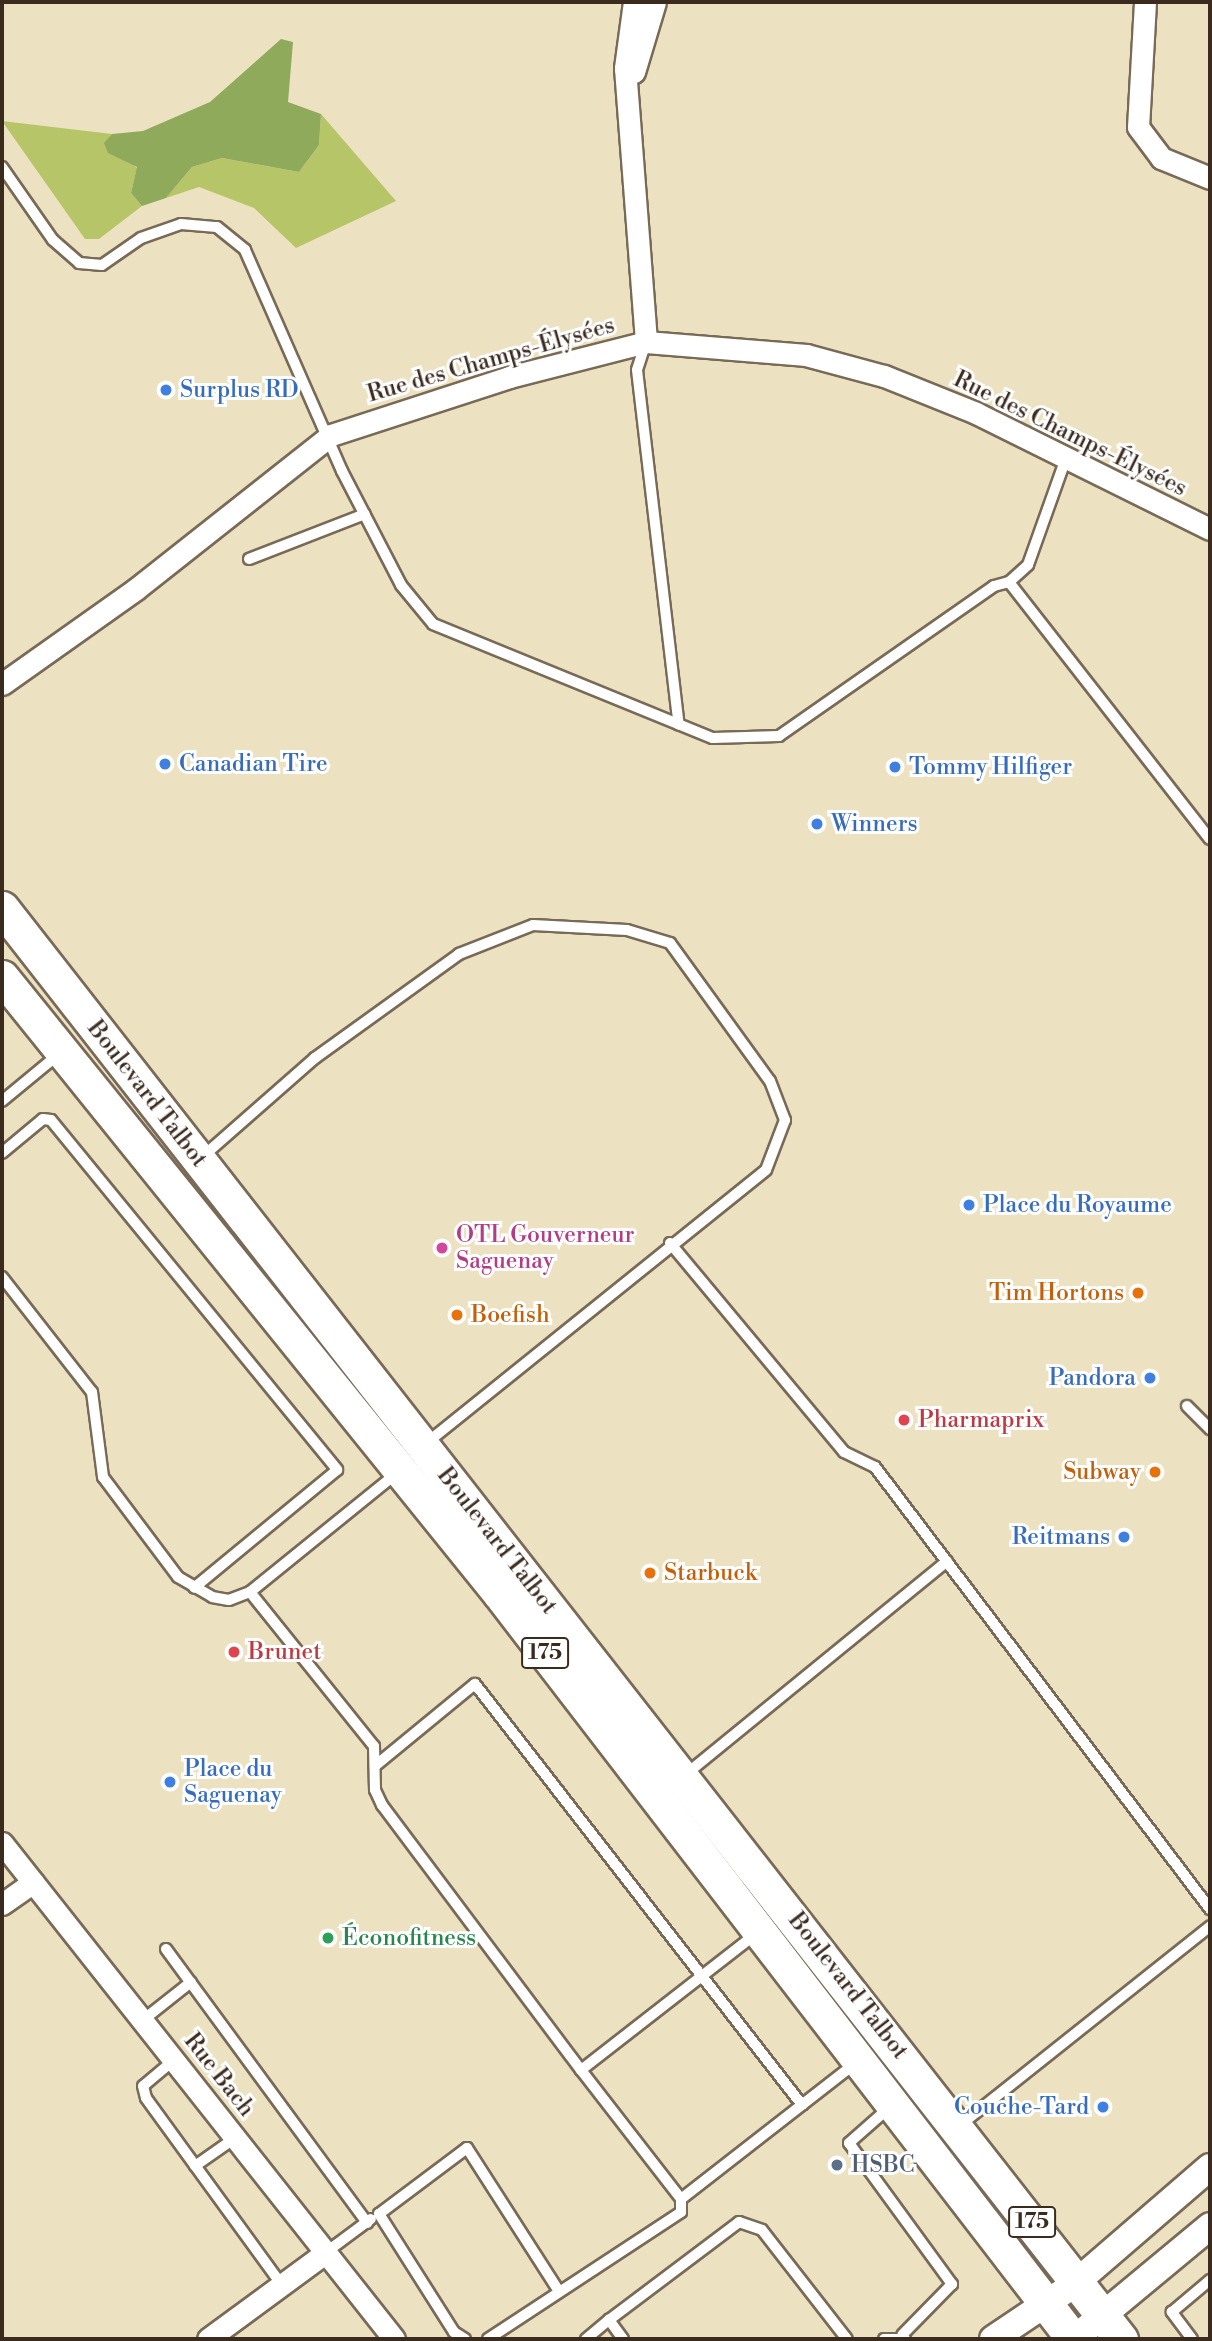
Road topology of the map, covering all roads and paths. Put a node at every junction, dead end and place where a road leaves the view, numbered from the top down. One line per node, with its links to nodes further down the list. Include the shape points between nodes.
1 (634, 2): 4 (street)
2 (655, 2): 4 (street)
3 (1145, 2): 6 (street, via 1138,127 1161,158)
4 (627, 112): 7 (street)
5 (2, 167): 8 (lane, via 53,240 79,263 102,265 141,238 181,224 217,228 245,250)
6 (1210, 178)
7 (646, 342): 8 (street, Rue des Champs-Élysées, via 509,377); 9 (street, Rue des Champs-Élysées, via 806,355 884,376 976,413); 15 (lane, via 637,370)
8 (331, 435): 10 (lane); 14 (street, Rue des Champs-Élysées, via 136,589)
9 (1065, 461): 11 (street, Rue des Champs-Élysées); 13 (lane, via 1028,565)
10 (365, 514): 12 (lane); 15 (lane, via 401,585 433,624)
11 (1210, 529)
12 (249, 559)
13 (1009, 582): 15 (lane, via 994,586 779,736 713,738); 16 (lane)
14 (2, 684)
15 (679, 725)
16 (1210, 839)
17 (2, 908): 22 (main road, Boulevard Talbot / 175)
18 (2, 977): 19 (main road, Boulevard Talbot / 175)
19 (61, 1053): 20 (lane); 27 (main road, Boulevard Talbot / 175)
20 (2, 1101)
21 (2, 1153): 29 (lane, via 43,1119 51,1120 337,1470)
22 (199, 1160): 23 (lane, via 315,1058 459,954 533,925 627,930 670,943 770,1081 785,1120 766,1170); 27 (main road, Boulevard Talbot / 175)
23 (670, 1243): 27 (lane); 28 (lane, via 844,1452 876,1467)
24 (2, 1277): 29 (lane, via 92,1392 103,1477 178,1577)
25 (1187, 1406): 26 (lane)
26 (1210, 1429)
27 (411, 1459): 30 (lane); 32 (main road, Boulevard Talbot / 175); 38 (main road, Boulevard Talbot / 175)
28 (947, 1561): 32 (lane); 36 (lane)
29 (194, 1588): 30 (lane, via 229,1600)
30 (250, 1592): 31 (lane, via 374,1746)
31 (375, 1766): 40 (lane, via 475,1684); 45 (lane, via 382,1805)
32 (683, 1777): 48 (main road, Boulevard Talbot / 175)
33 (2, 1843): 34 (street, Rue Bach)
34 (33, 1882): 35 (street); 42 (street, Rue Bach)
35 (2, 1904)
36 (1210, 1909)
37 (1210, 1926): 48 (lane)
38 (760, 1930): 40 (lane); 44 (main road, Boulevard Talbot / 175)
39 (166, 1949): 41 (lane)
40 (701, 1976): 45 (lane); 46 (lane)
41 (191, 1982): 42 (lane); 54 (lane)
42 (143, 2020): 43 (street, Rue Bach)
43 (174, 2060): 49 (street, Rue Bach); 50 (lane, via 143,2086)
44 (859, 2060): 46 (lane); 47 (main road, Boulevard Talbot / 175)
45 (581, 2070): 52 (lane)
46 (802, 2105): 52 (lane)
47 (893, 2105): 61 (main road, Boulevard Talbot / 175); 64 (lane, via 849,2143 952,2284)
48 (959, 2126): 58 (main road, Boulevard Talbot / 175)
49 (234, 2138): 50 (lane); 56 (street, Rue Bach)
50 (195, 2166): 59 (lane)
51 (1210, 2167): 58 (street)
52 (681, 2199): 60 (lane, via 681,2212)
53 (379, 2214): 54 (lane); 60 (lane, via 467,2148); 67 (lane, via 454,2332)
54 (367, 2223): 56 (lane)
55 (1210, 2226): 63 (street)
56 (325, 2253): 59 (street); 66 (street, Rue Bach)
57 (1210, 2280): 75 (lane, via 1172,2312)
58 (1077, 2282): 61 (street); 63 (main road, Boulevard Talbot / 175)
59 (282, 2285): 65 (street)
60 (558, 2290): 68 (lane)
61 (1047, 2304): 73 (street); 74 (main road, Boulevard Talbot / 175)
62 (609, 2320): 69 (lane); 70 (lane); 71 (lane, via 739,2222 762,2230)
63 (1113, 2329): 74 (street)
64 (903, 2337): 72 (lane)
65 (208, 2339)
66 (394, 2339)
67 (465, 2339)
68 (488, 2339)
69 (586, 2339)
70 (623, 2339)
71 (847, 2339)
72 (884, 2339)
73 (993, 2339)
74 (1074, 2339)
75 (1192, 2339)

